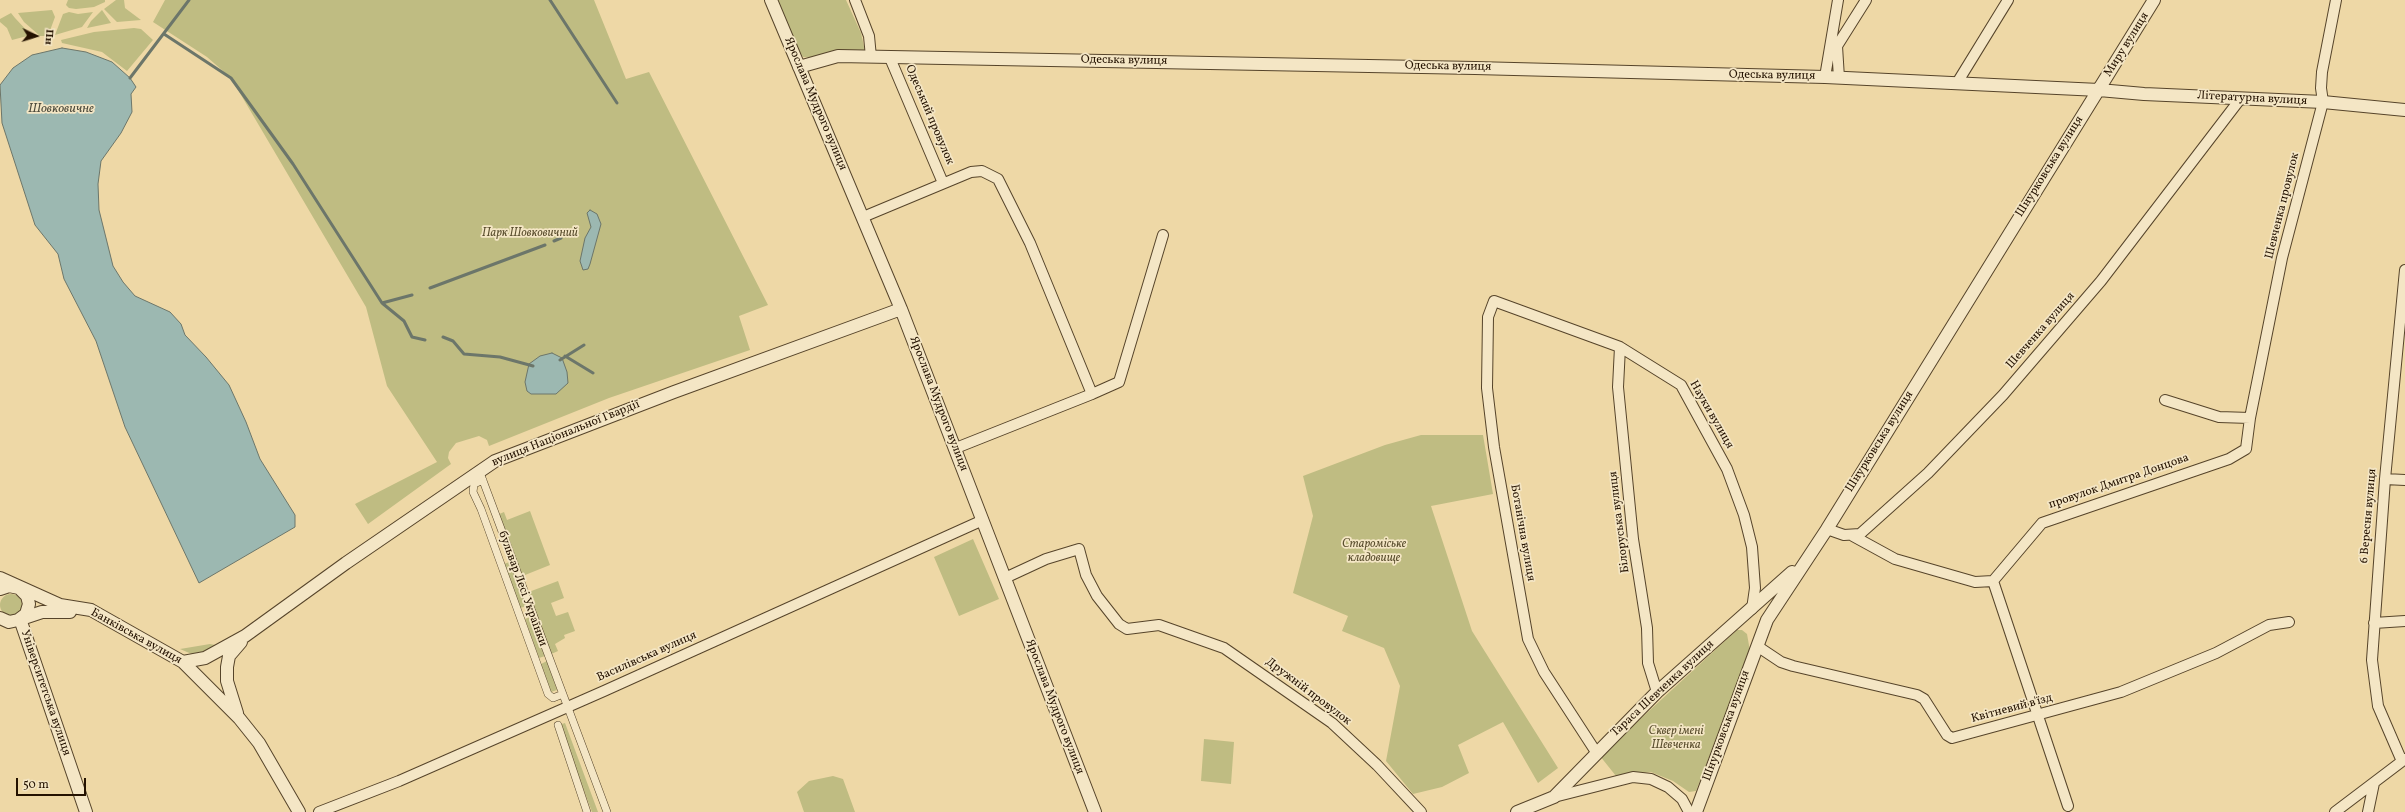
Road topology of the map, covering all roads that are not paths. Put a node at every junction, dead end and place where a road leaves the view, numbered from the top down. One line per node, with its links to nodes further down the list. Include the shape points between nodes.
1 (771, 0): 10 (street, Ярослава Мудрого вулиця)
2 (855, 0): 8 (street, via 869,36)
3 (1838, 0): 11 (street)
4 (1866, 0): 12 (street, via 1837,46)
5 (2008, 0): 13 (street)
6 (2154, 0): 14 (street, Миру вулиця)
7 (2336, 0): 16 (street, Шевченка провулок, via 2322,72 2320,88)
8 (871, 57): 9 (street, Одеська вулиця); 10 (street, Одеська вулиця, via 838,56)
9 (890, 58): 11 (street, Одеська вулиця, via 1467,67); 18 (street, Одеський провулок)
10 (799, 67): 19 (street, Ярослава Мудрого вулиця)
11 (1825, 77): 12 (street, Одеська вулиця)
12 (1839, 78): 13 (street, Одеська вулиця)
13 (1957, 83): 14 (street, Одеська вулиця)
14 (2099, 90): 15 (street, Літературна вулиця); 35 (street, Шнурковська вулиця)
15 (2241, 98): 16 (street, Літературна вулиця); 36 (street, Шевченка вулиця, via 2101,281 2003,395 1928,473 1860,534)
16 (2323, 102): 17 (street, Літературна вулиця); 27 (street, Шевченка провулок, via 2282,258)
17 (2405, 110)
18 (943, 183): 19 (street); 25 (street, via 982,171 998,179 1030,243)
19 (863, 217): 23 (street, Ярослава Мудрого вулиця)
20 (1163, 234): 25 (street, via 1119,382)
21 (2405, 270): 30 (street, 6 Вересня вулиця)
22 (1494, 301): 24 (street, Науки вулиця); 66 (street, Ботанічна вулиця, via 1488,317 1487,388 1494,447 1528,639 1544,672)
23 (901, 309): 28 (street, Ярослава Мудрого вулиця); 29 (street, вулиця Національної Гвардії, via 613,414 495,461)
24 (1620, 347): 45 (street, Науки вулиця, via 1681,385 1727,469 1744,515 1752,547 1755,588); 60 (street, Білоруська вулиця, via 1618,387 1633,539 1647,628 1648,663)
25 (1092, 394): 28 (street)
26 (2165, 400): 27 (street, via 2219,417)
27 (2250, 418): 42 (street, провулок Дмитра Донцова, via 2246,449 2229,459 2042,523)
28 (956, 448): 34 (street, Ярослава Мудрого вулиця)
29 (481, 475): 32 (street, бульвар Лесі Українки); 33 (street, via 474,484); 55 (street, вулиця Національної Гвардії)
30 (2385, 479): 31 (street); 53 (street, 6 Вересня вулиця)
31 (2405, 480)
32 (488, 490): 33 (street, via 483,496); 37 (street, бульвар Лесі Українки)
33 (474, 494): 39 (street, бульвар Лесі Українки)
34 (983, 520): 41 (street, Ярослава Мудрого вулиця); 62 (street, Василівська вулиця)
35 (1827, 529): 36 (street); 38 (street, Шнурковська вулиця)
36 (1853, 536): 42 (street, via 1895,559 1975,582)
37 (513, 558): 39 (street); 47 (street, бульвар Лесі Українки)
38 (1806, 559): 45 (street, Тараса Шевченка вулиця); 56 (street, Шнурковська вулиця, via 1767,620)
39 (501, 563): 48 (street, бульвар Лесі Українки)
40 (0, 578): 43 (street, Банківська вулиця)
41 (1005, 578): 76 (street, Ярослава Мудрого вулиця); 77 (street, Дружній провулок, via 1046,559 1079,549 1086,575 1097,596 1119,624 1134,629 1159,625 1224,648 1332,723 1377,765)
42 (1993, 581): 63 (street)
43 (19, 588): 44 (street, via 11,586); 46 (street, Банківська вулиця, via 60,605); 50 (street, via 25,593 28,601 27,611)
44 (0, 589)
45 (1752, 609): 60 (street, Тараса Шевченка вулиця)
46 (91, 610): 50 (street, via 42,612); 58 (street, Банківська вулиця)
47 (531, 610): 48 (street); 57 (street, бульвар Лесі Українки)
48 (519, 614): 59 (street, бульвар Лесі Українки)
49 (0, 618): 50 (street, via 6,621)
50 (18, 620): 54 (street); 71 (street, Університетська вулиця)
51 (2405, 621): 53 (street)
52 (2289, 622): 63 (street, Квітневий в'їзд, via 2269,625 2216,653 2120,692)
53 (2374, 623): 67 (street, 6 Вересня вулиця, via 2373,680 2378,706)
54 (0, 626)
55 (245, 636): 58 (street, via 205,658); 64 (street, via 230,656 227,667 230,694)
56 (1756, 650): 63 (street, Квітневий в'їзд, via 1760,648 1787,664 1917,695 1924,699 1947,736 1952,738); 80 (street, Шнурковська вулиця)
57 (550, 658): 59 (street); 61 (street, бульвар Лесі Українки)
58 (183, 662): 64 (street, Банківська вулиця)
59 (537, 662): 61 (street, бульвар Лесі Українки, via 550,697)
60 (1657, 692): 66 (street, Тараса Шевченка вулиця)
61 (563, 694): 62 (street, бульвар Лесі Українки)
62 (568, 707): 73 (street, Василівська вулиця, via 399,781); 75 (street, бульвар Лесі Українки)
63 (2038, 715): 70 (street)
64 (239, 718): 72 (street, Банківська вулиця, via 259,743)
65 (558, 725): 74 (street)
66 (1596, 752): 69 (street, Тараса Шевченка вулиця)
67 (2403, 759): 68 (street)
68 (2374, 783): 81 (street); 82 (street)
69 (1554, 797): 78 (street, Тараса Шевченка вулиця); 79 (street, via 1633,777 1668,787 1682,799)
70 (2068, 806)
71 (86, 812)
72 (299, 812)
73 (319, 812)
74 (587, 812)
75 (607, 812)
76 (1095, 812)
77 (1420, 812)
78 (1518, 812)
79 (1689, 812)
80 (1696, 812)
81 (2335, 812)
82 (2368, 812)

